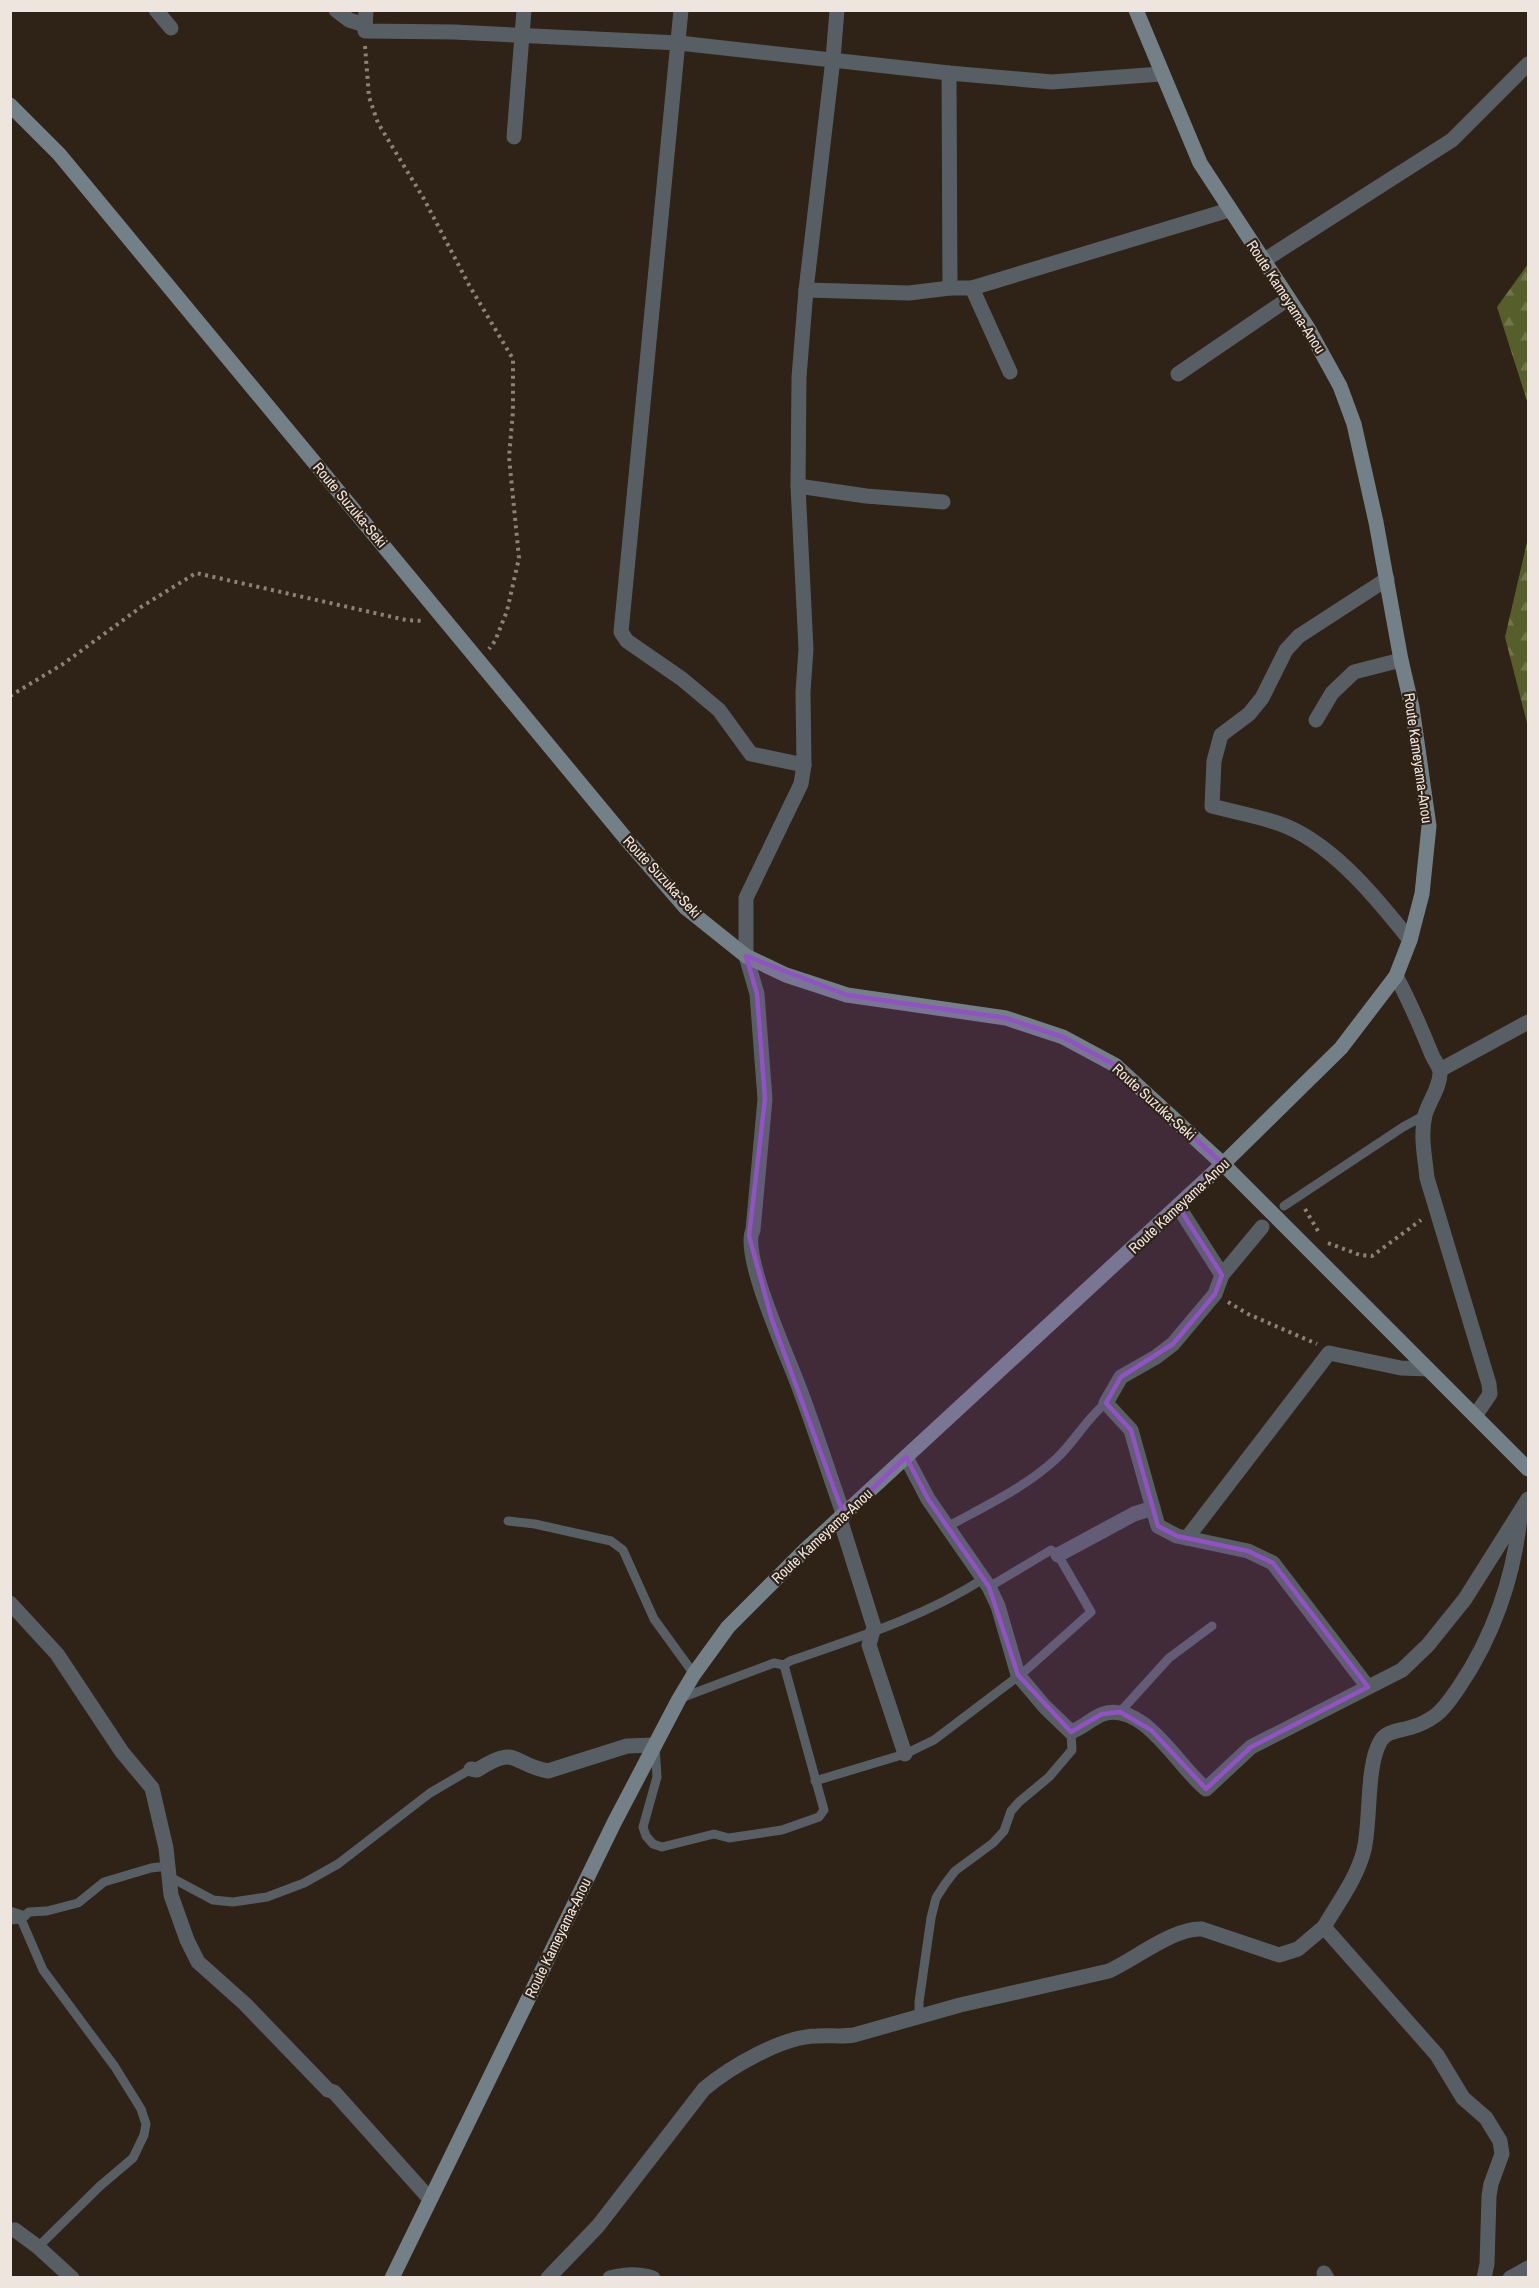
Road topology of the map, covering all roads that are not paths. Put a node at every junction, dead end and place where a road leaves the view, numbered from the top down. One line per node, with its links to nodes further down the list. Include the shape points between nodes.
1 (156, 10): 8 (street)
2 (336, 10): 7 (street, via 349,20)
3 (524, 10): 9 (street)
4 (681, 10): 10 (street)
5 (837, 10): 11 (street)
6 (1136, 10): 14 (main road, Route Kameyama-Anou)
7 (366, 22): 9 (street)
8 (171, 28)
9 (522, 35): 10 (street); 16 (street)
10 (679, 43): 11 (street); 30 (street, via 621,632 627,641 718,710 751,754)
11 (833, 59): 13 (street); 21 (street)
12 (1528, 64): 18 (street, via 1452,140)
13 (949, 73): 14 (street, via 1052,82); 19 (street)
14 (1161, 74): 17 (main road, Route Kameyama-Anou, via 1200,163)
15 (10, 105): 32 (main road, Route Suzuka-Seki, via 59,154 627,840 686,908)
16 (514, 137)
17 (1229, 210): 18 (main road, Route Kameyama-Anou); 20 (street)
18 (1263, 261): 22 (main road, Route Kameyama-Anou)
19 (950, 288): 20 (street); 21 (street, via 909,293)
20 (972, 288): 23 (street)
21 (806, 290): 25 (street, via 799,376)
22 (1288, 299): 24 (street); 27 (main road, Route Kameyama-Anou, via 1340,386 1354,424)
23 (1010, 372)
24 (1178, 375)
25 (798, 486): 26 (street); 30 (street, via 806,649)
26 (944, 502)
27 (1388, 579): 28 (main road, Route Kameyama-Anou); 31 (street, via 1299,636 1286,650 1262,698 1221,735 1214,761 1212,806 1287,827 1310,839 1371,892)
28 (1401, 660): 29 (street, via 1354,672 1332,693); 31 (main road, Route Kameyama-Anou, via 1412,707 1429,826 1422,894)
29 (1316, 720)
30 (804, 765): 32 (street, via 801,784 746,898)
31 (1410, 940): 33 (main road, Route Kameyama-Anou)
32 (746, 956): 37 (main road, Route Suzuka-Seki, via 786,975 847,995 1006,1018 1063,1037 1115,1065); 49 (street, via 757,994 765,1099 753,1230 749,1236 772,1320 800,1388)
33 (1396, 976): 35 (street); 37 (main road, Route Kameyama-Anou, via 1341,1048)
34 (1528, 1022): 35 (street)
35 (1440, 1070): 36 (street)
36 (1425, 1115): 39 (lane); 44 (street, via 1422,1144 1427,1178 1489,1384 1490,1394)
37 (1223, 1164): 38 (main road, Route Kameyama-Anou); 42 (main road, Route Suzuka-Seki)
38 (1178, 1206): 41 (street); 45 (main road, Route Kameyama-Anou)
39 (1284, 1206)
40 (1262, 1227): 41 (street)
41 (1222, 1275): 43 (street, via 1215,1294 1173,1344 1120,1377)
42 (1428, 1369): 44 (main road, Route Suzuka-Seki); 52 (street, via 1401,1368 1329,1353)
43 (1106, 1403): 48 (street, via 1131,1430); 51 (lane, via 1057,1457 1022,1486)
44 (1474, 1416): 46 (main road, Route Suzuka-Seki)
45 (906, 1457): 49 (main road, Route Kameyama-Anou); 51 (street)
46 (1528, 1469)
47 (1525, 1505): 61 (street, via 1465,1599 1428,1645 1402,1671); 73 (street, via 1510,1574 1486,1642 1472,1668 1446,1706 1435,1715 1411,1728 1391,1732 1379,1742 1363,1852)
48 (1153, 1508): 52 (street, via 1158,1526); 53 (street, via 1134,1514)
49 (842, 1518): 57 (street); 59 (main road, Route Kameyama-Anou, via 752,1601)
50 (508, 1521): 59 (lane, via 611,1540 623,1550 654,1619)
51 (947, 1527): 54 (street)
52 (1187, 1538): 61 (street, via 1248,1551 1273,1563)
53 (1058, 1555): 54 (lane, via 1051,1550); 60 (lane, via 1091,1612)
54 (986, 1583): 57 (lane); 60 (street, via 999,1606)
55 (10, 1604): 69 (street, via 57,1654 122,1752 152,1788)
56 (1212, 1626): 63 (lane, via 1168,1658)
57 (873, 1633): 58 (lane); 66 (street, via 869,1645)
58 (784, 1665): 62 (lane, via 774,1663); 68 (lane)
59 (694, 1674): 62 (main road, Route Kameyama-Anou)
60 (1018, 1675): 64 (street); 66 (lane, via 934,1740)
61 (1368, 1687): 63 (street, via 1251,1747 1206,1789 1193,1779 1166,1743)
62 (679, 1699): 65 (main road, Route Kameyama-Anou)
63 (1120, 1712): 64 (street, via 1102,1714)
64 (1071, 1732): 74 (lane, via 1072,1750 1011,1811 1004,1831 993,1843 955,1871 936,1898)
65 (655, 1745): 67 (street, via 627,1746 548,1771 512,1757 496,1758 477,1770); 68 (lane, via 657,1778 642,1827 653,1844 663,1847 714,1834 729,1838 783,1830 819,1817 824,1810); 75 (main road, Route Kameyama-Anou)
66 (905, 1754): 68 (lane)
67 (471, 1769): 69 (lane, via 430,1793 338,1864 267,1897 233,1902 213,1900)
68 (815, 1781)
69 (169, 1871): 71 (lane, via 151,1868 104,1882 78,1903 28,1912); 75 (street, via 178,1917 198,1962 334,2092)
70 (10, 1911): 71 (lane)
71 (23, 1917): 72 (lane); 77 (lane, via 43,1970 115,2067 146,2124 133,2158)
72 (10, 1920)
73 (1324, 1927): 74 (street, via 1298,1949 1280,1955 1195,1929 1168,1938 1109,1971); 84 (street, via 1437,2055 1463,2098 1486,2118 1500,2141 1502,2154 1489,2196)
74 (919, 2016): 81 (street, via 842,2037 818,2036 787,2043 725,2072 705,2089 598,2226)
75 (429, 2198): 80 (main road, Route Kameyama-Anou)
76 (10, 2230): 77 (street)
77 (38, 2247): 79 (street)
78 (1528, 2268): 85 (street)
79 (72, 2277)
80 (392, 2277)
81 (548, 2277)
82 (610, 2277): 83 (street)
83 (653, 2277)
84 (1484, 2277)
85 (1510, 2277)

